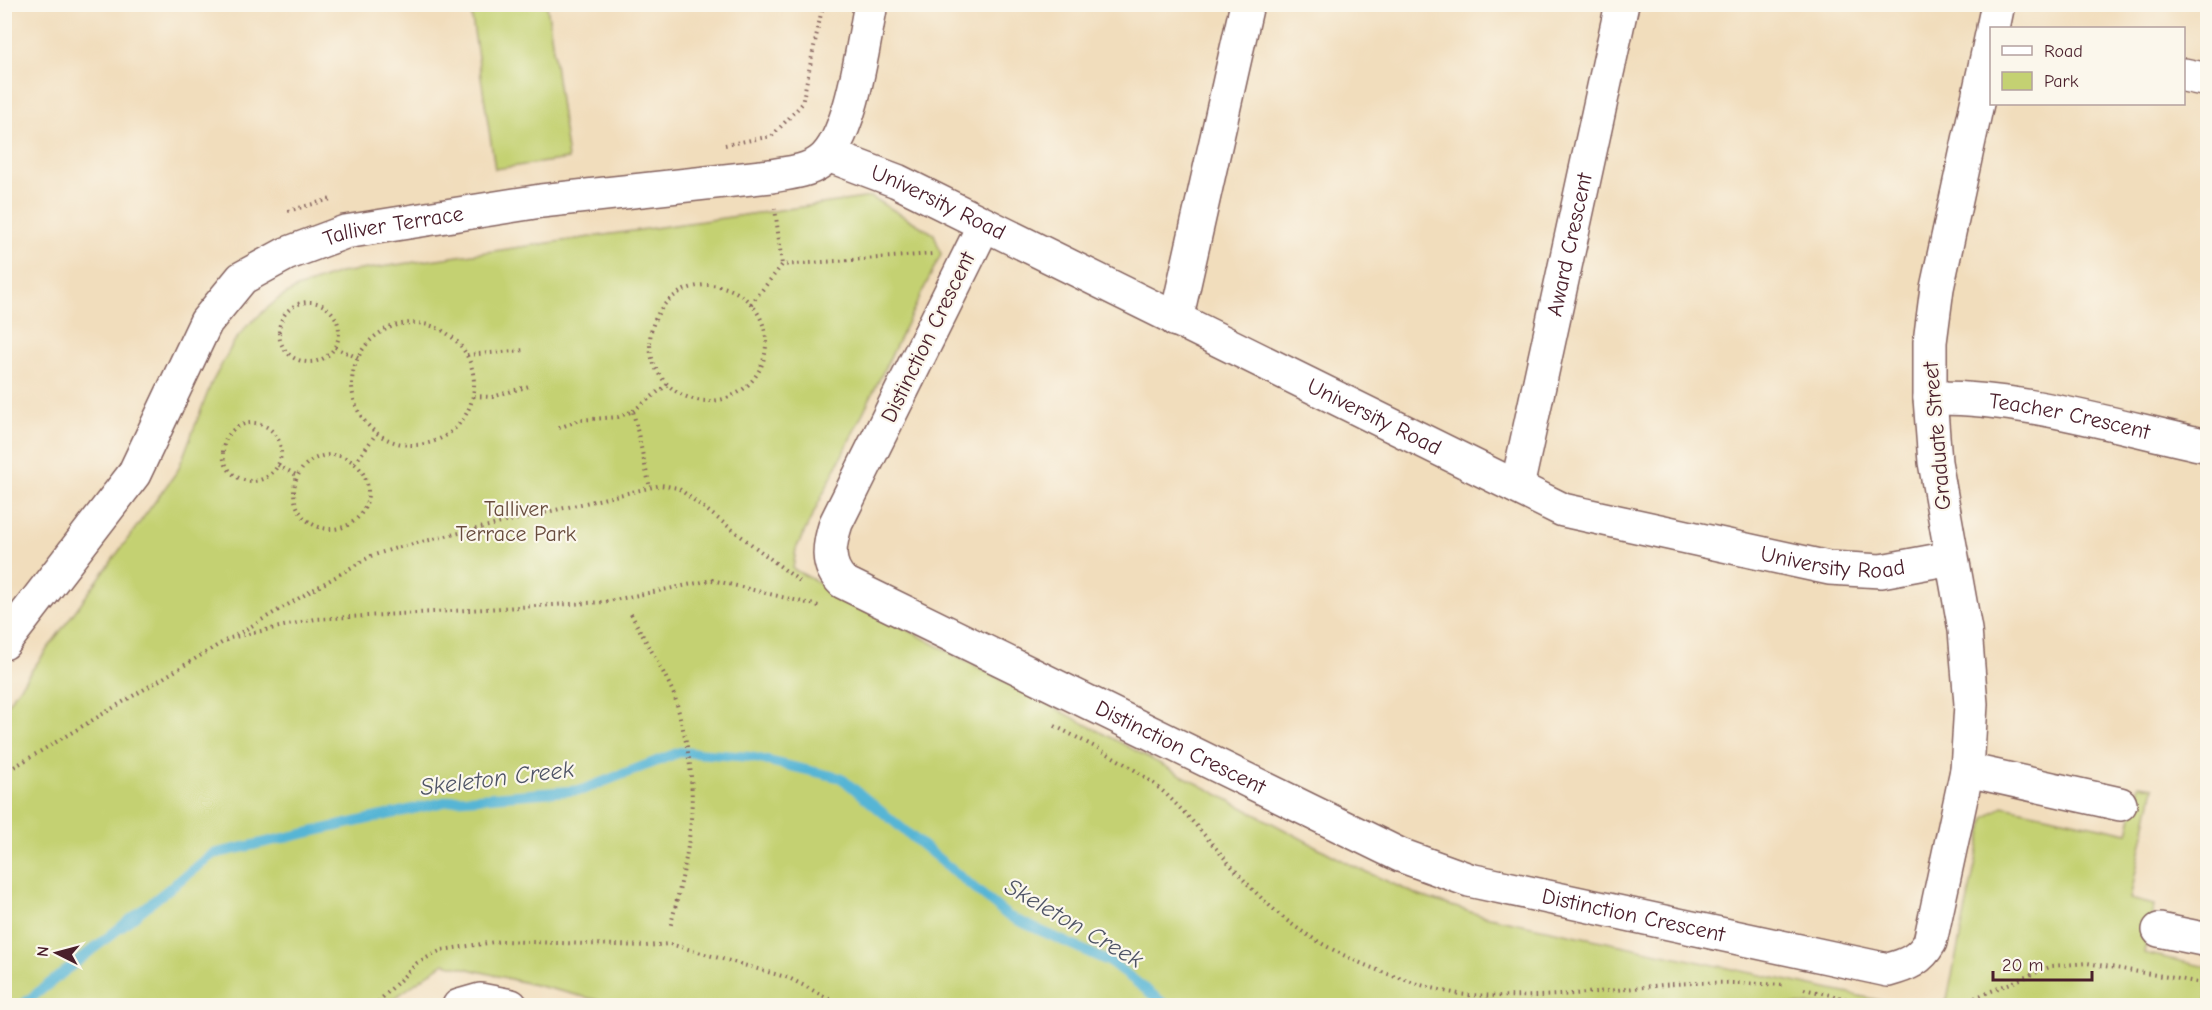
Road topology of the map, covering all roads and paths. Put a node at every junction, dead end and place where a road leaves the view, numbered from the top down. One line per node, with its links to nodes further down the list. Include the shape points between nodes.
1 (824, 4): 10 (path, via 802,104 772,136)
2 (871, 4): 11 (street, Talliver Terrace, via 849,109 842,133)
3 (1247, 4): 17 (street)
4 (1622, 4): 33 (street, Award Crescent)
5 (1998, 4): 6 (street)
6 (1993, 27)
7 (1990, 43): 25 (street, Graduate Street, via 1937,288 1930,342)
8 (2185, 75): 9 (street)
9 (2208, 80)
10 (715, 146)
11 (828, 155): 14 (street, University Road, via 897,181); 40 (street, Talliver Terrace, via 805,170 771,176 541,201 345,232 286,254 242,278 206,322 134,474)
12 (342, 197): 13 (path)
13 (288, 211)
14 (984, 225): 15 (street, Distinction Crescent); 17 (street, University Road)
15 (964, 264): 16 (path, via 946,255 930,253 782,265); 48 (street, Distinction Crescent, via 836,523 831,564 843,582 1434,868 1508,890 1870,968 1888,970)
16 (751, 304): 22 (path, via 762,321 767,340 764,360 755,378 741,392 722,400 702,402); 22 (path, via 737,292 710,285 683,290 668,300 650,333 650,352)
17 (1176, 320): 33 (street, University Road)
18 (335, 347): 18 (path, via 321,360 311,362 293,357 279,333 285,314 302,303 321,304 330,310 339,328); 21 (path)
19 (525, 350): 20 (path)
20 (467, 355): 21 (path, via 441,329 423,323 404,323 385,329 370,340); 24 (path, via 474,375)
21 (358, 358): 28 (path, via 352,381 356,406)
22 (667, 385): 26 (path)
23 (529, 386): 24 (path, via 492,397)
24 (474, 396): 28 (path, via 460,424 435,442 415,447)
25 (1930, 398): 29 (street, Teacher Crescent, via 2004,402); 35 (street, Graduate Street, via 1935,462)
26 (633, 411): 27 (path, via 618,417 579,420); 34 (path)
27 (559, 428)
28 (376, 434): 30 (path)
29 (2208, 446)
30 (355, 464): 32 (path, via 345,458 323,456 304,467); 32 (path, via 368,485 368,498 356,520 333,530 309,522 295,501)
31 (278, 465): 31 (path, via 264,479 237,478 224,463 223,444 243,424 262,425 277,437 281,456); 32 (path)
32 (298, 476)
33 (1517, 487): 35 (street, University Road, via 1563,510 1586,516 1829,568 1881,571)
34 (650, 488): 36 (path, via 678,488); 39 (path, via 371,556)
35 (1951, 558): 42 (street, Graduate Street, via 1970,666 1971,737)
36 (811, 590)
37 (828, 609): 39 (path, via 712,580 604,602 315,619)
38 (631, 614): 45 (path, via 673,692 687,742 693,788 693,826)
39 (230, 638): 43 (path)
40 (4, 643)
41 (1051, 724): 50 (path, via 1140,772 1173,800 1248,886 1300,930 1355,960 1405,979 1460,994 1508,996 1583,995 1712,983)
42 (1967, 770): 44 (street); 48 (street, Graduate Street, via 1930,942)
43 (4, 773)
44 (2120, 804)
45 (670, 928)
46 (2159, 930): 47 (street)
47 (2208, 940)
48 (1914, 961)
49 (2208, 984): 57 (path, via 2087,963 2052,966 1960,1004)
50 (1786, 985)
51 (1798, 987): 56 (path)
52 (374, 1005): 55 (path, via 417,963 442,950 501,941 670,945 789,978)
53 (459, 1005): 54 (street, via 480,1000)
54 (511, 1005)
55 (843, 1005)
56 (1877, 1005)
57 (1928, 1005)

